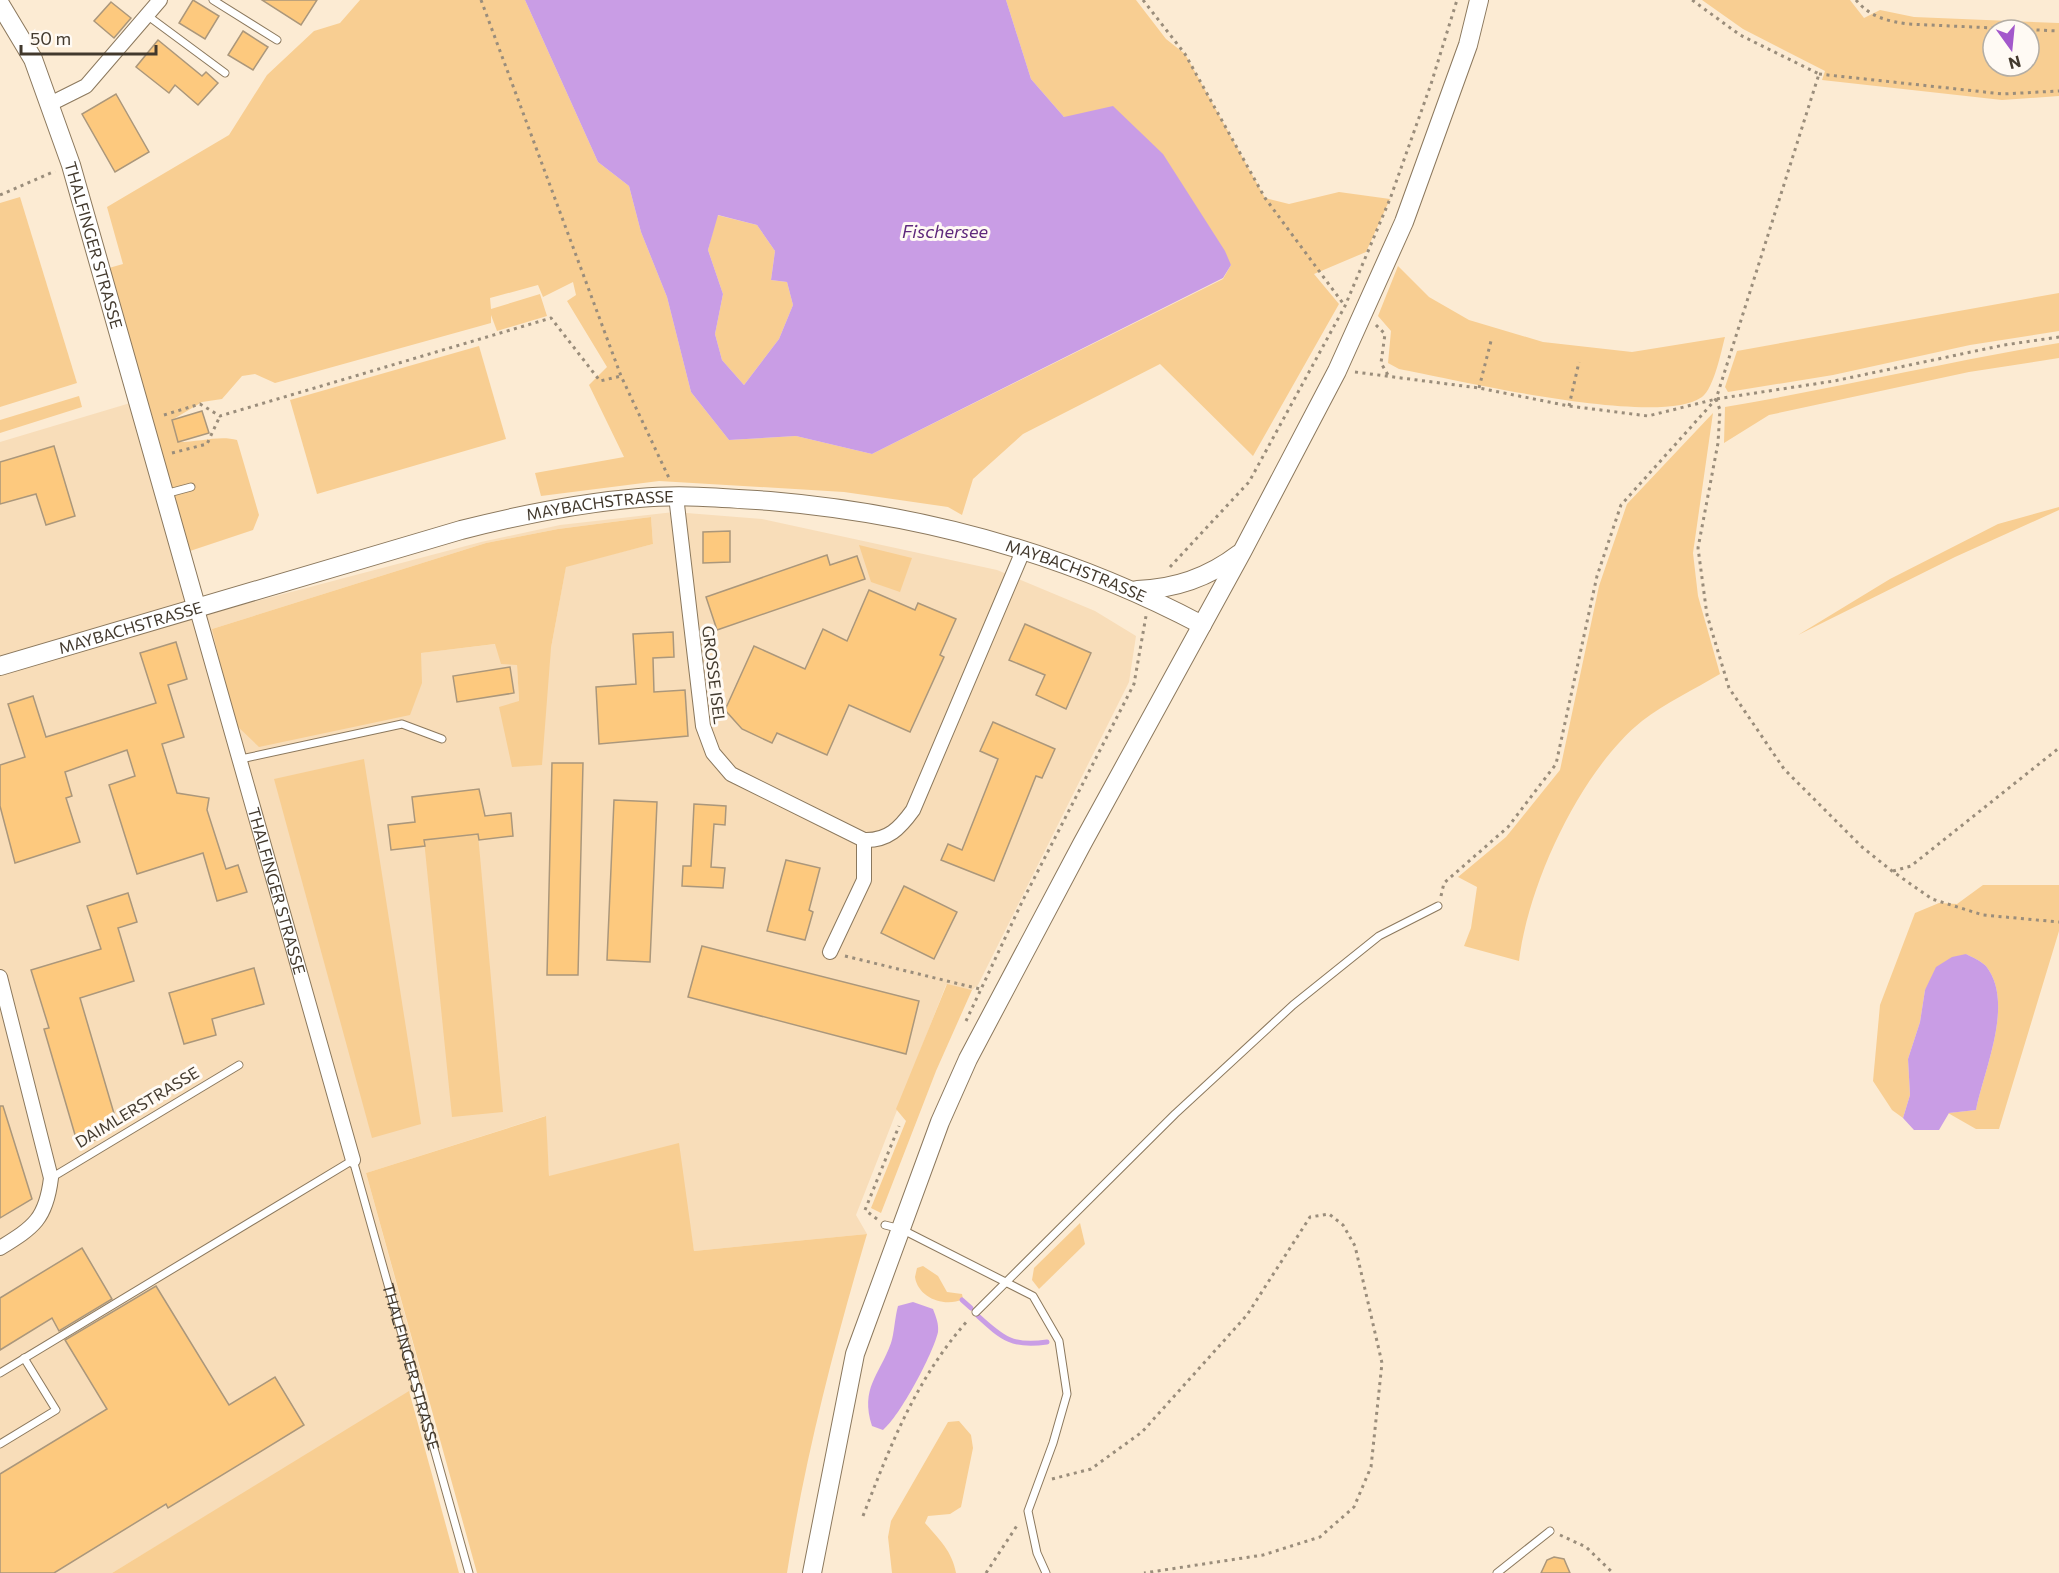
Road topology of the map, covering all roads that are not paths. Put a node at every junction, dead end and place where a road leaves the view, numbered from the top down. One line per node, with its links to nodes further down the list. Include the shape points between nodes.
1 (160, 0): 5 (street)
2 (213, 0): 6 (lane)
3 (1479, 0): 13 (street, via 1468,45 1404,222 1337,371)
4 (0, 4): 8 (street, THALFINGER STRASSE, via 33,59)
5 (148, 16): 7 (lane); 8 (street, via 86,86)
6 (277, 40)
7 (225, 73)
8 (50, 104): 10 (street, THALFINGER STRASSE, via 71,165)
9 (191, 487): 10 (lane)
10 (163, 495): 15 (street, THALFINGER STRASSE)
11 (676, 496): 12 (street, MAYBACHSTRASSE, via 823,506 888,515 982,536); 15 (street, MAYBACHSTRASSE, via 520,515); 20 (street, GROSSE ISEL, via 702,726 713,753 731,774)
12 (1023, 551): 14 (street, MAYBACHSTRASSE); 20 (street, via 914,810 888,836)
13 (1242, 552): 14 (street, via 1189,581 1158,589); 16 (street)
14 (1132, 590): 16 (street, MAYBACHSTRASSE)
15 (196, 606): 17 (street, MAYBACHSTRASSE); 19 (street, THALFINGER STRASSE)
16 (1202, 626): 27 (street, via 968,1059)
17 (0, 666)
18 (442, 739): 19 (lane, via 402,724)
19 (241, 759): 25 (street, THALFINGER STRASSE)
20 (864, 840): 22 (street, via 864,880)
21 (1438, 906): 29 (lane, via 1379,936 1293,1005)
22 (830, 952)
23 (0, 977): 26 (street)
24 (239, 1065): 26 (lane, DAIMLERSTRASSE)
25 (353, 1160): 31 (lane); 35 (lane, THALFINGER STRASSE)
26 (51, 1178): 28 (street, via 48,1205 36,1224)
27 (893, 1227): 29 (lane); 36 (street, via 855,1354)
28 (0, 1248)
29 (1005, 1281): 30 (lane); 37 (lane, via 1033,1296 1059,1341 1067,1394 1028,1511 1037,1553)
30 (976, 1312)
31 (24, 1358): 32 (lane); 33 (lane, via 56,1410)
32 (0, 1373)
33 (0, 1444)
34 (1550, 1531): 38 (lane)
35 (469, 1573)
36 (812, 1573)
37 (1046, 1573)
38 (1497, 1573)

